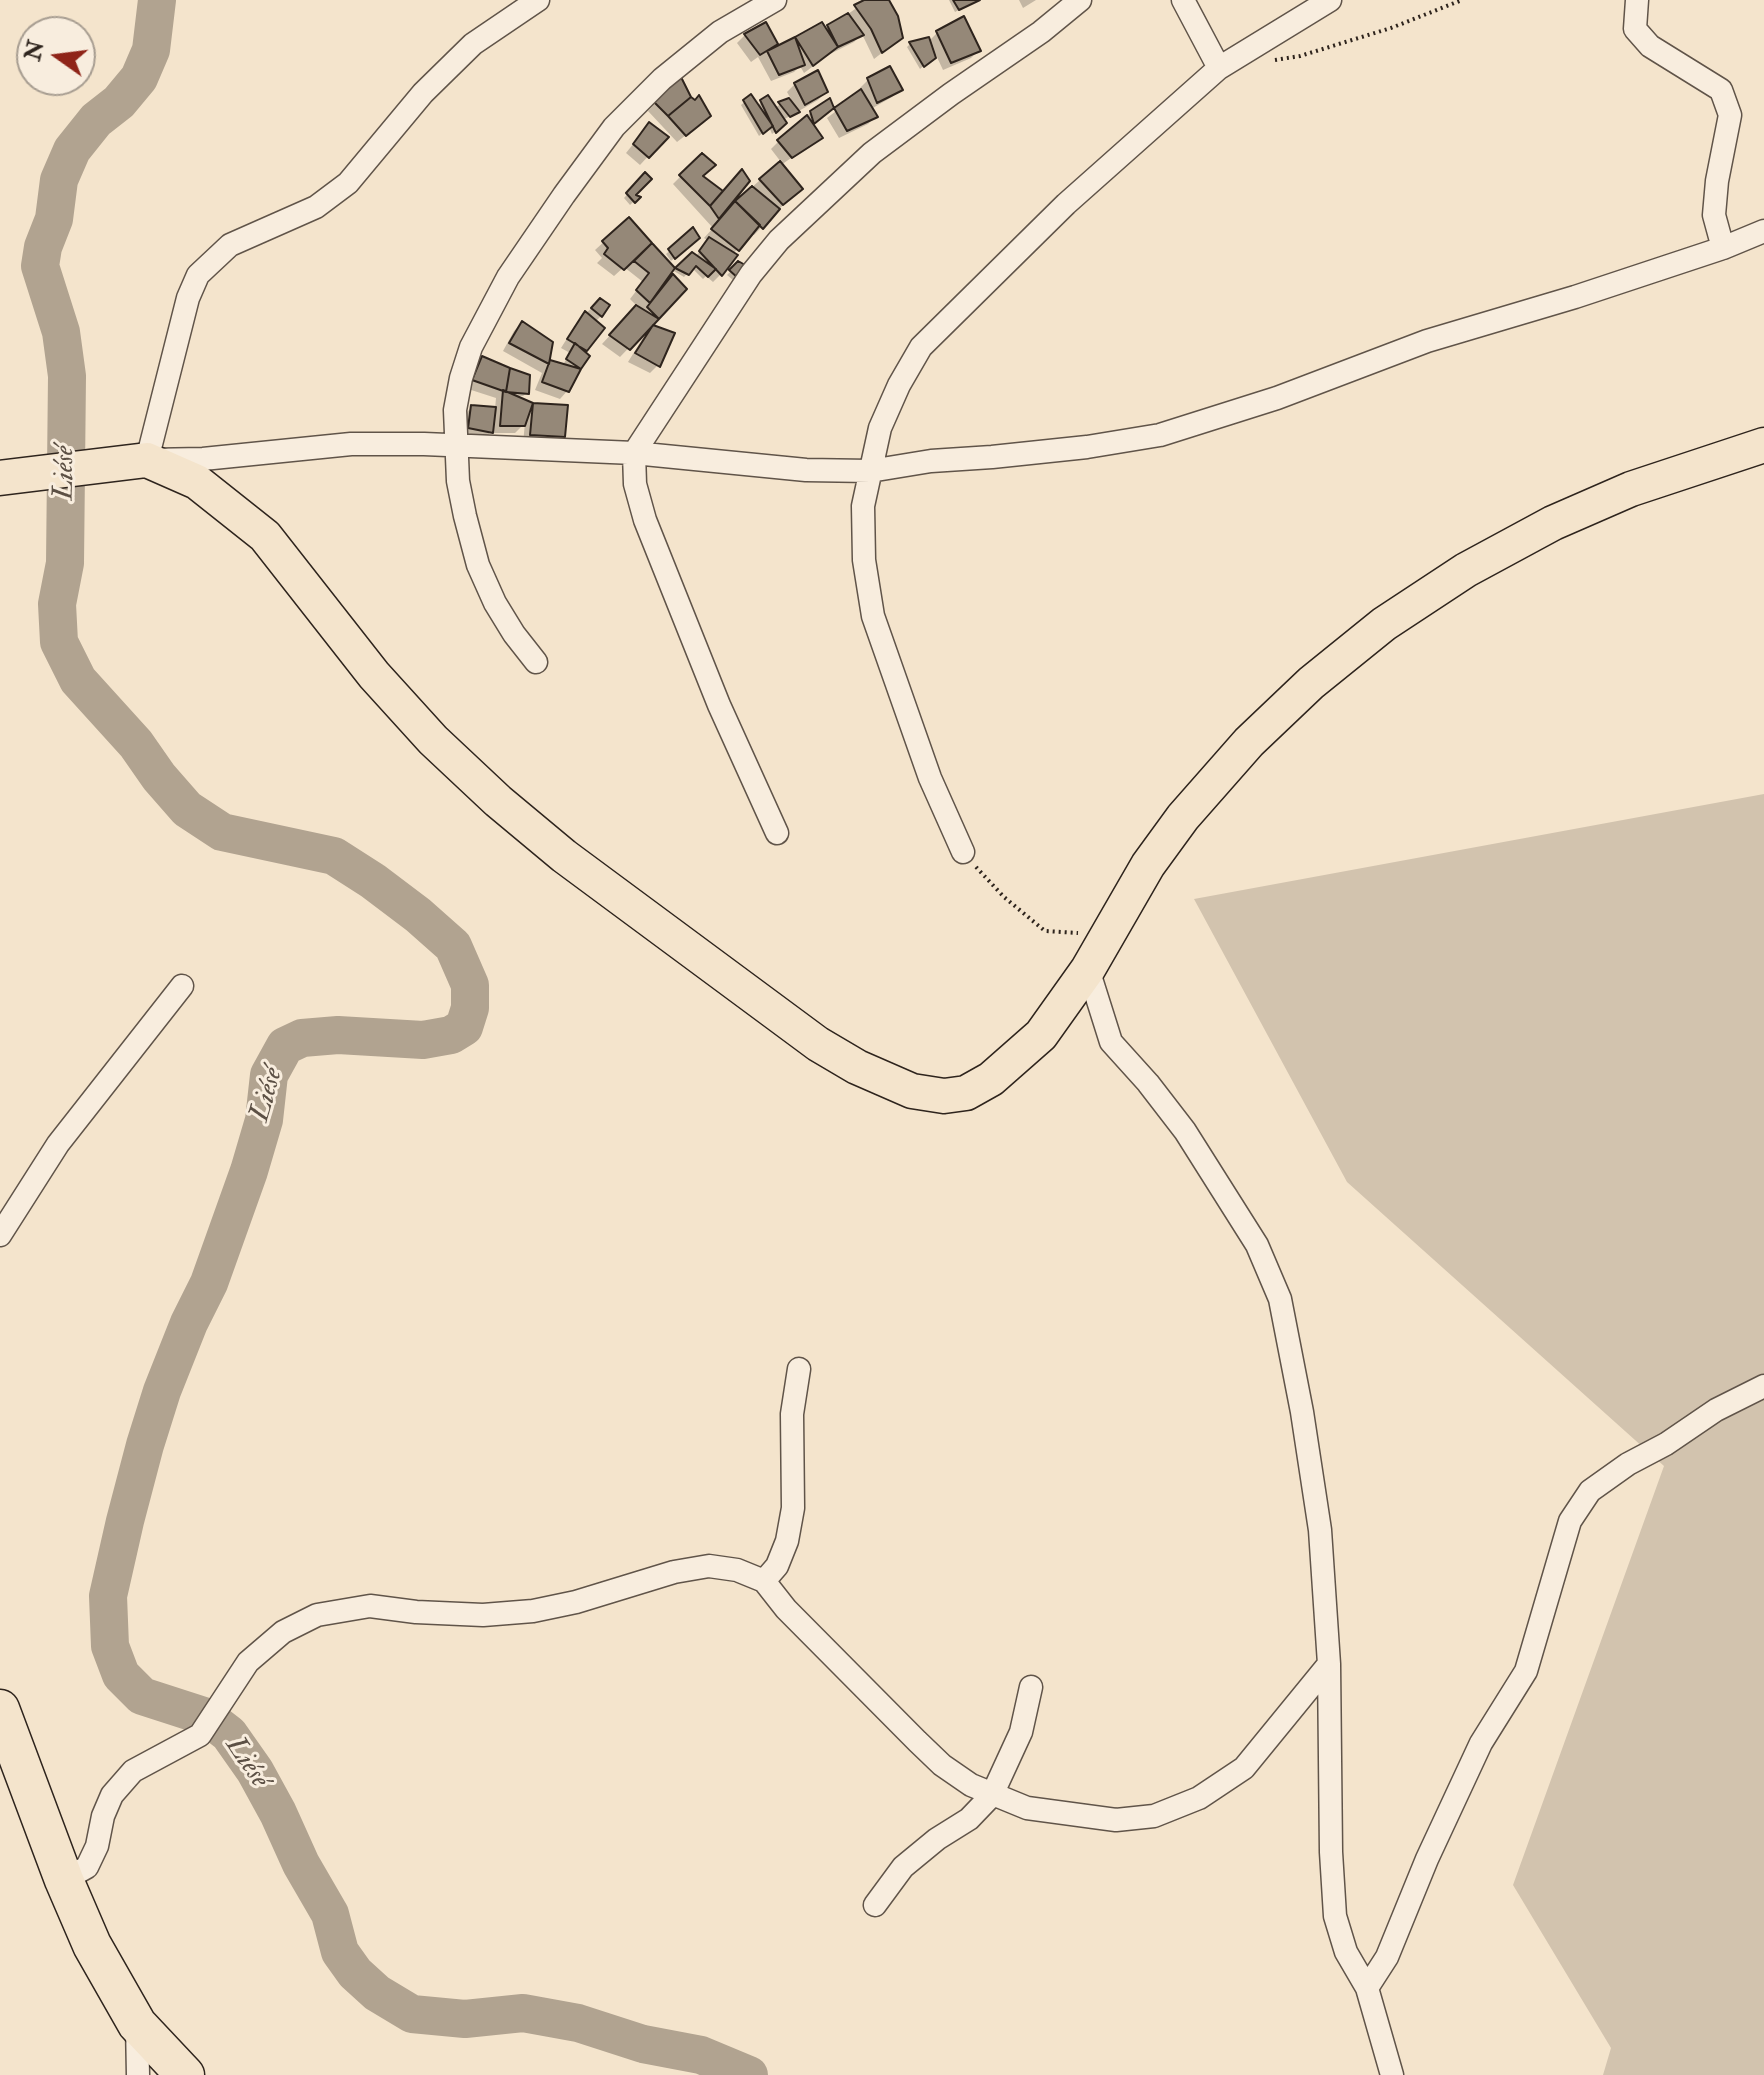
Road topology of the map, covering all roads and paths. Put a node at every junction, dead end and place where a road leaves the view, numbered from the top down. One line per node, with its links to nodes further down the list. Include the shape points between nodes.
1 (538, 0): 15 (street, via 473,44 423,93 348,183 316,207 230,245 198,275)
2 (775, 0): 13 (street, via 720,32 662,79 614,127 564,195 508,277 471,347 455,410)
3 (1080, 0): 14 (street, via 872,153 799,220 751,274)
4 (1183, 0): 9 (street)
5 (1330, 0): 9 (street)
6 (1462, 0): 8 (path, via 1391,28)
7 (1637, 0): 11 (street, via 1635,29 1650,46 1721,90 1730,115 1714,215)
8 (1273, 60)
9 (1219, 68): 16 (street, via 1066,204 921,347 880,428)
10 (1764, 231): 11 (street)
11 (1723, 248): 16 (street, via 1427,341 1160,435)
12 (1764, 445): 21 (main road, via 1631,489 1553,523 1466,570 1384,624 1249,742 1183,817)
13 (456, 446): 14 (street); 15 (street, via 351,444); 18 (street, via 458,481 478,565 495,603)
14 (634, 453): 16 (street); 19 (street, via 635,484 645,520)
15 (147, 460): 17 (main road); 22 (main road, via 197,482 265,536 374,675 498,801 576,865 818,1044 857,1067 912,1091 966,1093 991,1079 1041,1035)
16 (870, 471): 20 (street, via 863,506 864,560 873,616 930,778)
17 (0, 478)
18 (536, 662)
19 (777, 833)
20 (963, 852): 21 (path, via 1045,931)
21 (1108, 934): 22 (main road)
22 (1088, 969): 28 (street, via 1111,1042 1185,1131 1257,1245 1280,1299 1320,1530)
23 (182, 986): 24 (street, via 58,1144)
24 (0, 1235)
25 (799, 1369): 27 (street, via 792,1414 793,1508 787,1541)
26 (1764, 1386): 34 (street, via 1628,1464 1590,1491 1570,1521 1526,1671 1481,1743 1387,1957)
27 (764, 1581): 31 (street, via 942,1765); 32 (street, via 709,1566 533,1611 483,1615 370,1606 317,1615 283,1632 248,1662 200,1735 133,1771 112,1795 87,1867)
28 (1329, 1664): 31 (street, via 1244,1768 1199,1798 1154,1816 1076,1817); 34 (street, via 1335,1916 1346,1952)
29 (1031, 1687): 31 (street, via 1021,1732)
30 (0, 1709): 32 (highway)
31 (992, 1795): 33 (street, via 969,1819 903,1867)
32 (64, 1880): 35 (highway, via 92,1945)
33 (875, 1905)
34 (1367, 1988): 38 (street)
35 (137, 2024): 36 (street); 37 (highway)
36 (138, 2075)
37 (185, 2075)
38 (1392, 2075)

